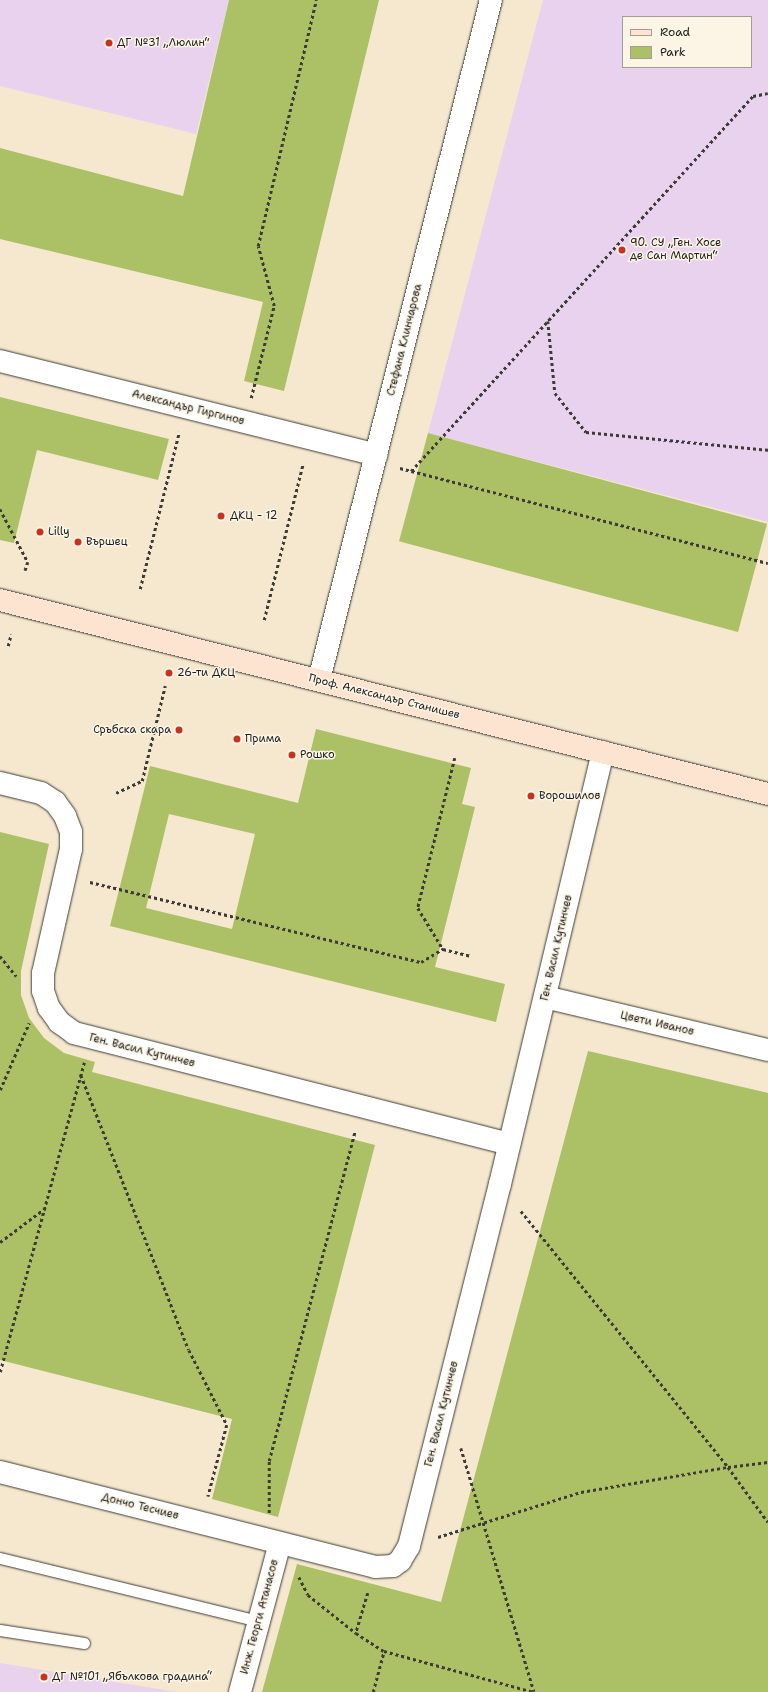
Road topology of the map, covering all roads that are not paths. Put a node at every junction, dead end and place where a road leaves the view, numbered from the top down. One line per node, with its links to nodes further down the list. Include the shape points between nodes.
1 (491, 0): 3 (street, Стефана Клинчарова)
2 (0, 361): 3 (street, Александър Гиргинов, via 309,438)
3 (375, 458): 5 (street, Стефана Клинчарова)
4 (0, 600): 5 (street, Проф. Александър Станишев)
5 (319, 680): 6 (street, Проф. Александър Станишев)
6 (603, 752): 8 (street, Проф. Александър Станишев); 9 (street, Ген. Васил Кутинчев)
7 (0, 783): 11 (street, Ген. Васил Кутинчев, via 41,793 55,802 65,816 71,832 71,849 43,973 43,991 49,1008 59,1022 74,1033)
8 (768, 794)
9 (545, 997): 10 (street, Цвети Иванов); 11 (street, Ген. Васил Кутинчев)
10 (768, 1050)
11 (509, 1144): 13 (street, Ген. Васил Кутинчев, via 409,1546 400,1561 393,1566 375,1567)
12 (0, 1472): 13 (street, Дончо Тесчиев)
13 (280, 1543): 15 (street, Инж. Георги Атанасов)
14 (0, 1558): 15 (lane)
15 (259, 1621): 18 (street, Инж. Георги Атанасов)
16 (0, 1630): 17 (lane)
17 (84, 1643)
18 (240, 1692)

